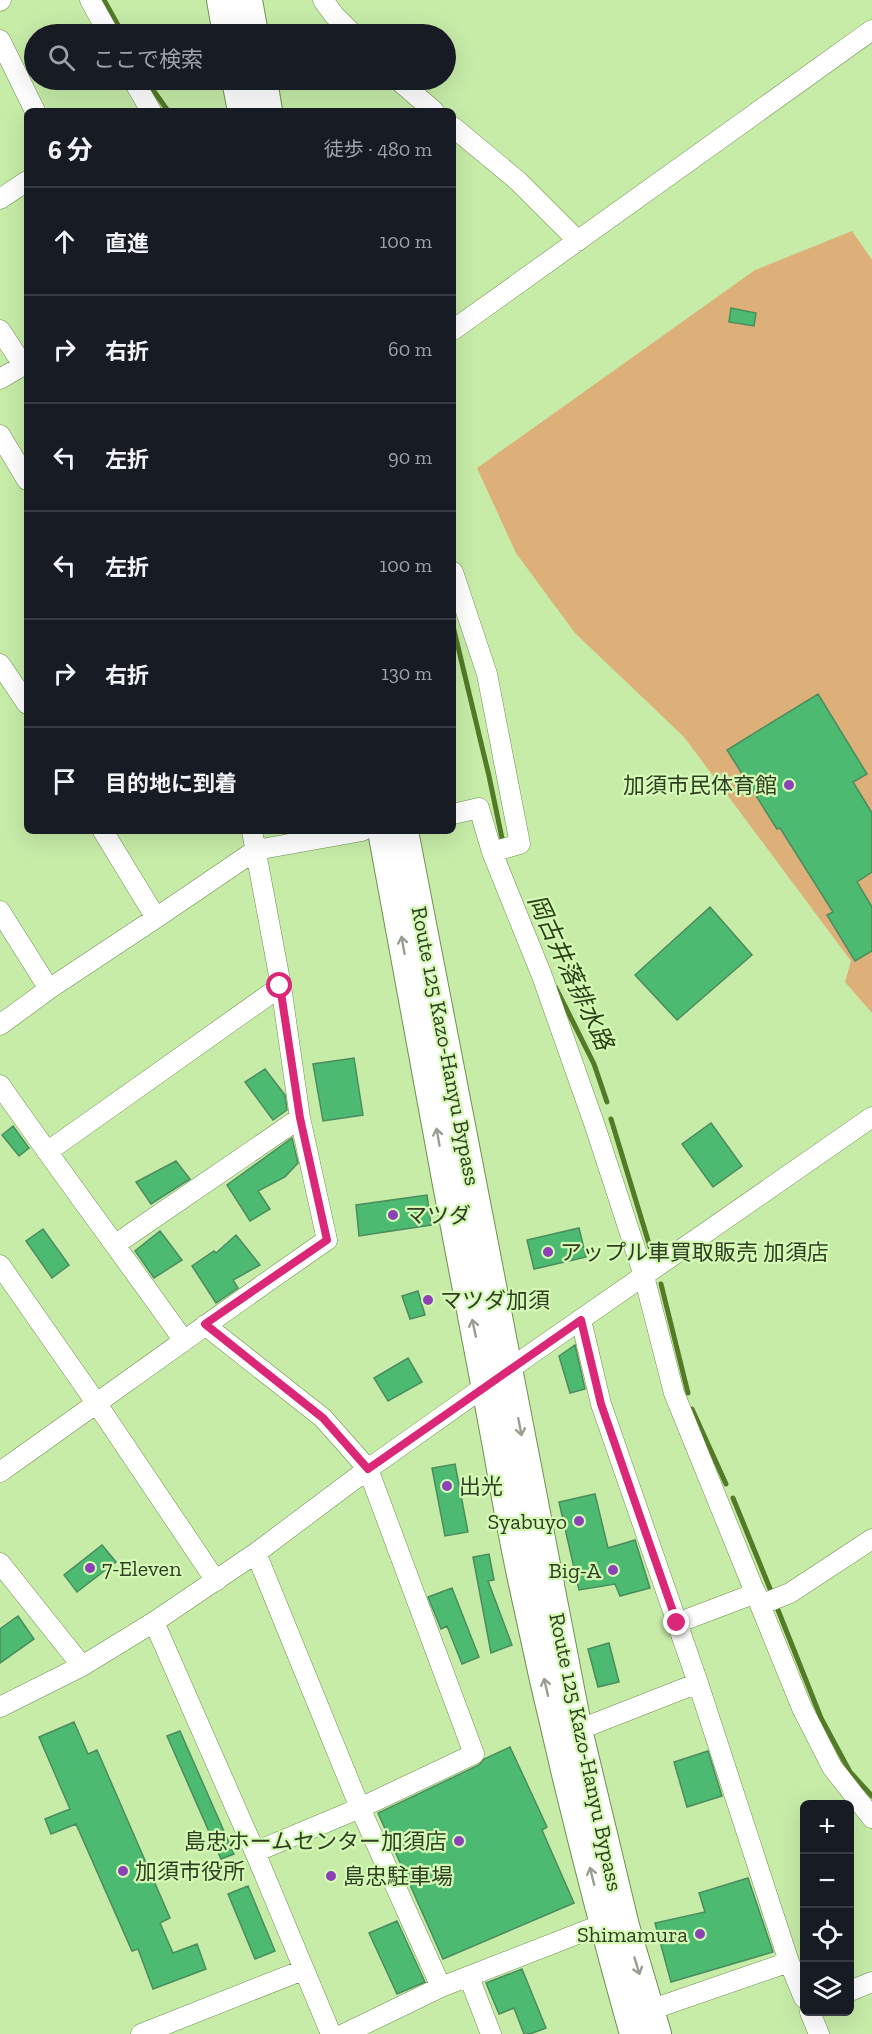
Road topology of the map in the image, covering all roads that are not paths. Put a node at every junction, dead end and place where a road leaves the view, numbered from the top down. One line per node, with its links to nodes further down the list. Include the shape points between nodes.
1 (90, 0): 5 (street)
2 (221, 0): 6 (highway)
3 (248, 0): 7 (highway)
4 (329, 8): 8 (street)
5 (103, 24)
6 (226, 24)
7 (252, 24)
8 (344, 24)
9 (872, 30): 25 (street)
10 (0, 40): 11 (street)
11 (24, 89)
12 (25, 90): 17 (street)
13 (139, 90): 18 (street)
14 (238, 90): 19 (highway)
15 (265, 90): 20 (highway)
16 (410, 90): 21 (street)
17 (34, 108)
18 (149, 108)
19 (242, 108)
20 (268, 108)
21 (431, 108)
22 (456, 129): 25 (street, via 518,181)
23 (24, 183): 24 (street)
24 (0, 199)
25 (578, 241): 26 (street)
26 (456, 328)
27 (0, 330): 28 (street)
28 (24, 363)
29 (24, 365): 30 (street)
30 (0, 379)
31 (0, 435): 32 (street)
32 (24, 475)
33 (456, 581): 42 (street, via 487,674 520,844)
34 (0, 664): 35 (street)
35 (24, 700)
36 (456, 813): 42 (street, via 480,808)
37 (106, 834): 44 (street)
38 (330, 834): 41 (street)
39 (383, 834): 58 (highway, Route 125 Kazo-Hanyu Bypass, one-way to 39, via 460,1263)
40 (405, 834): 58 (highway, Route 125 Kazo-Hanyu Bypass)
41 (254, 841): 44 (street); 45 (street)
42 (502, 849): 54 (street, via 542,976)
43 (0, 911): 46 (street)
44 (156, 918): 46 (street)
45 (280, 986): 50 (street); 51 (street)
46 (49, 989): 47 (street)
47 (0, 1025)
48 (0, 1085): 51 (street)
49 (872, 1117): 54 (street)
50 (300, 1118): 52 (street); 56 (street, via 327,1240)
51 (47, 1152): 52 (street)
52 (116, 1244): 57 (street)
53 (1, 1269): 59 (street)
54 (652, 1270): 55 (street); 66 (street, via 674,1393)
55 (581, 1320): 58 (street); 68 (street, via 601,1404)
56 (205, 1324): 57 (street); 60 (street, via 323,1418)
57 (184, 1341): 59 (street)
58 (497, 1378): 60 (street); 72 (highway, Route 125 Kazo-Hanyu Bypass, one-way to 72); 76 (highway, Route 125 Kazo-Hanyu Bypass, one-way to 58, via 518,1559)
59 (97, 1404): 61 (street); 65 (street)
60 (368, 1469): 63 (street); 73 (street, via 474,1754)
61 (0, 1472)
62 (872, 1539): 66 (street, via 790,1593)
63 (256, 1553): 65 (street); 73 (street)
64 (0, 1563): 69 (street)
65 (216, 1581): 67 (street)
66 (766, 1599): 68 (street); 74 (street, via 802,1708 832,1767)
67 (154, 1622): 69 (street); 75 (street)
68 (677, 1623): 70 (street)
69 (82, 1666): 71 (street)
70 (698, 1683): 72 (street); 77 (street)
71 (0, 1707)
72 (578, 1730): 85 (highway, Route 125 Kazo-Hanyu Bypass, one-way to 85, via 625,1926)
73 (360, 1808): 75 (street); 81 (street)
74 (872, 1818)
75 (255, 1852): 78 (street)
76 (603, 1924): 79 (street); 90 (highway, Route 125 Kazo-Hanyu Bypass)
77 (789, 1962): 82 (street); 85 (street)
78 (303, 1970): 86 (street); 87 (street)
79 (469, 1977): 81 (street); 89 (street)
80 (872, 1982): 83 (street)
81 (441, 1987): 88 (street)
82 (800, 1988)
83 (854, 1989)
84 (812, 2016): 91 (street)
85 (653, 2022)
86 (141, 2034)
87 (331, 2034)
88 (344, 2034)
89 (491, 2034)
90 (634, 2034)
91 (819, 2034)

